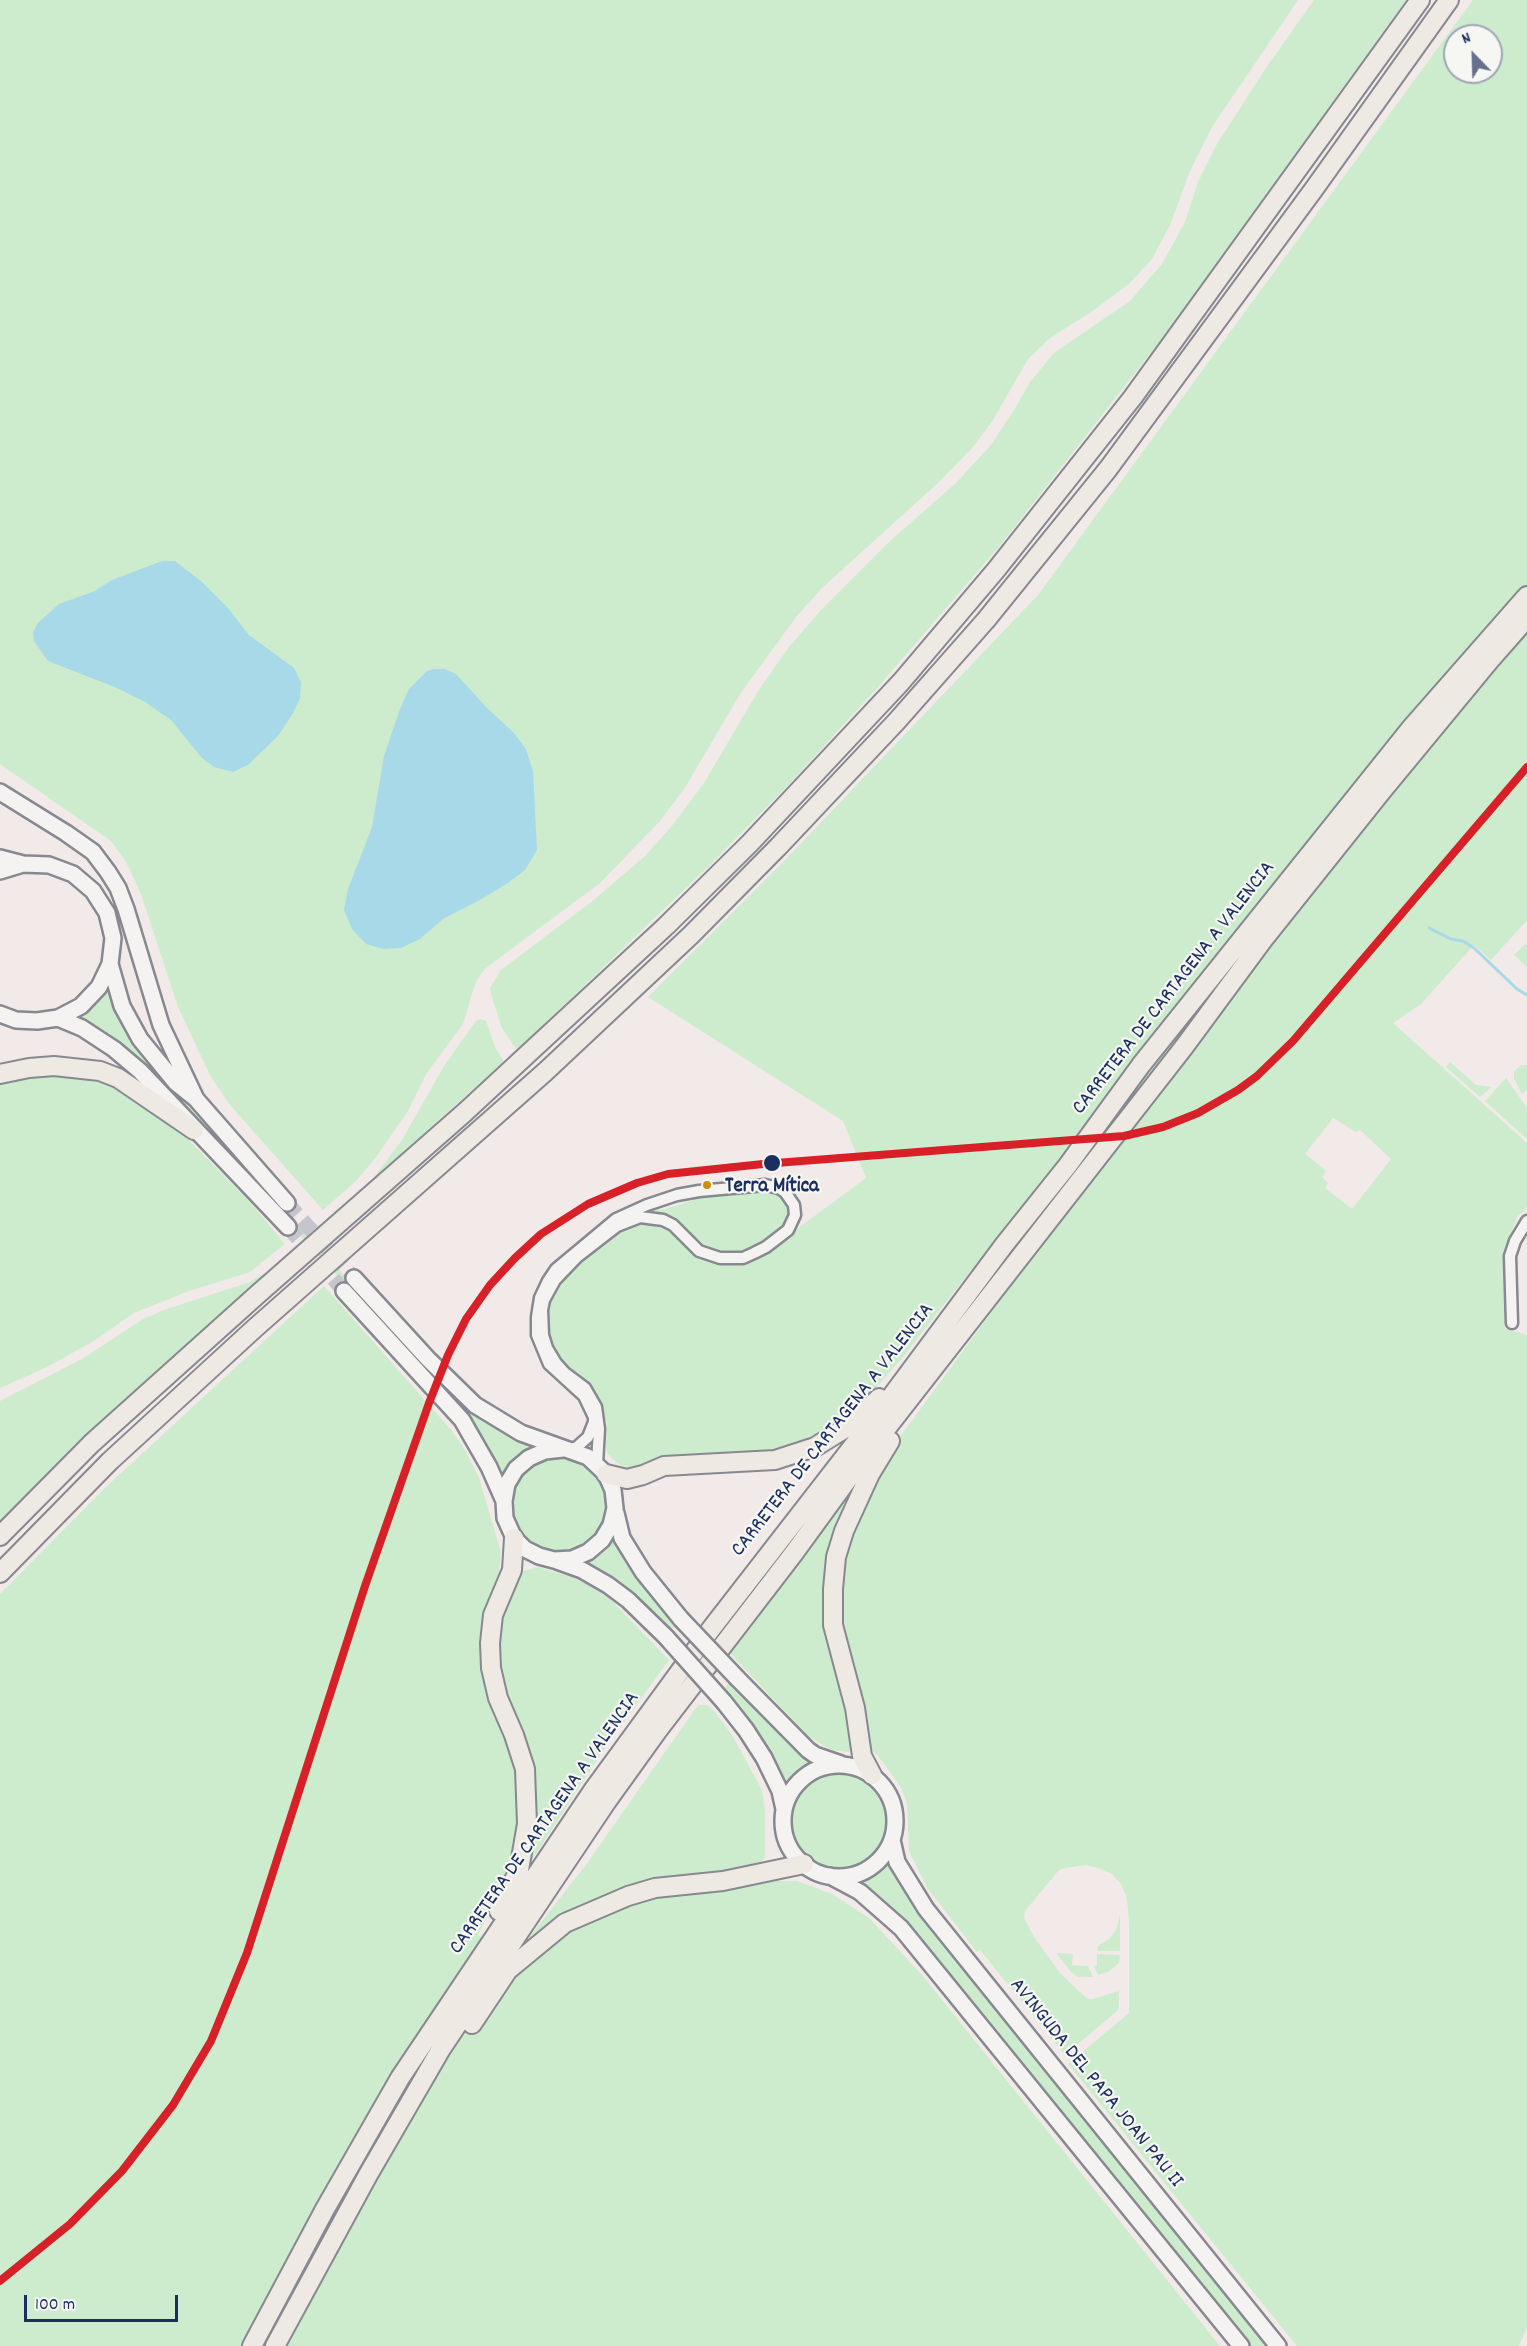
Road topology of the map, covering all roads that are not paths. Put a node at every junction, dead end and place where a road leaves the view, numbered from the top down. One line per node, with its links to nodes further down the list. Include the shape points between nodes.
1 (1420, 0): 27 (highway, via 1133,397 1011,552 901,682 750,843 636,954 464,1113 92,1443)
2 (1449, 0): 30 (highway, via 1128,442 1008,593 896,722 691,935 529,1087 110,1461)
3 (1527, 596): 18 (highway, CARRETERA DE CARTAGENA A VALENCIA, via 1412,727 1233,949)
4 (1527, 618): 19 (highway, CARRETERA DE CARTAGENA A VALENCIA, via 1263,940)
5 (0, 792): 13 (main road, via 93,852 108,872 126,909 161,1025)
6 (0, 858): 7 (main road)
7 (23, 864): 8 (main road); 9 (main road, via 49,865 73,874 93,891 107,913 112,938)
8 (0, 871)
9 (110, 964): 11 (main road, via 99,987 87,1000); 13 (main road, via 122,1006 140,1039 176,1083)
10 (0, 1014): 11 (main road, via 16,1020)
11 (57, 1018): 14 (main road, via 82,1028 114,1049 140,1071)
12 (0, 1074): 14 (highway, via 54,1066 100,1071 118,1078)
13 (196, 1099): 15 (main road)
14 (194, 1130): 17 (main road)
15 (287, 1203)
16 (1527, 1221): 22 (street, via 1510,1256)
17 (288, 1227)
18 (1004, 1245): 24 (highway, via 875,1402 852,1424 814,1447 775,1460 664,1466 627,1479); 37 (highway, CARRETERA DE CARTAGENA A VALENCIA, via 594,1789)
19 (1013, 1266): 32 (highway, via 998,1293 885,1448 855,1503 836,1557 833,1625 855,1708 862,1756); 38 (highway, CARRETERA DE CARTAGENA A VALENCIA, via 861,1461 607,1801 441,2049)
20 (354, 1278): 23 (main road, via 463,1395 522,1434)
21 (344, 1291): 25 (main road, via 462,1420)
22 (1512, 1323)
23 (566, 1450): 24 (main road, via 579,1453); 24 (street, via 577,1447 588,1437 594,1422 593,1410 584,1396 549,1364 537,1335 540,1298 556,1269 616,1219 646,1205 699,1191 773,1185 785,1192 794,1205 795,1215 788,1230 743,1258 699,1251 673,1225 654,1217 639,1217 617,1226 555,1280 544,1300 543,1335 560,1368 585,1388 596,1407); 25 (main road, via 545,1451 529,1458 507,1484)
24 (601, 1469): 26 (main road, via 613,1490)
25 (504, 1501): 28 (main road, via 505,1518)
26 (615, 1508): 29 (main road, via 602,1540 588,1552 572,1559); 31 (main road, bridge, via 622,1538 643,1572 681,1619 808,1750)
27 (0, 1536)
28 (514, 1538): 29 (main road, via 532,1553); 37 (highway, via 512,1570 493,1616 491,1660 498,1698 527,1780 524,1853 513,1886)
29 (554, 1560): 33 (main road, bridge, via 608,1585 666,1637 746,1730 780,1791)
30 (0, 1573)
31 (847, 1766): 32 (main road); 33 (main road, via 814,1771 795,1787)
32 (872, 1775): 34 (main road, AVINGUDA DEL PAPA JOAN PAU II, via 893,1804)
33 (784, 1809): 35 (main road, via 786,1839)
34 (892, 1840): 36 (main road, via 874,1865 853,1875); 42 (main road, AVINGUDA DEL PAPA JOAN PAU II, via 897,1862 926,1909)
35 (804, 1864): 36 (main road); 38 (highway, via 723,1881 655,1888 628,1896 565,1923 538,1943 508,1970)
36 (830, 1876): 41 (main road, via 860,1892 901,1928)
37 (399, 2078): 39 (highway, CARRETERA DE CARTAGENA A VALENCIA)
38 (343, 2221): 40 (highway, CARRETERA DE CARTAGENA A VALENCIA)
39 (252, 2346)
40 (275, 2346)
41 (1241, 2346)
42 (1278, 2346)

